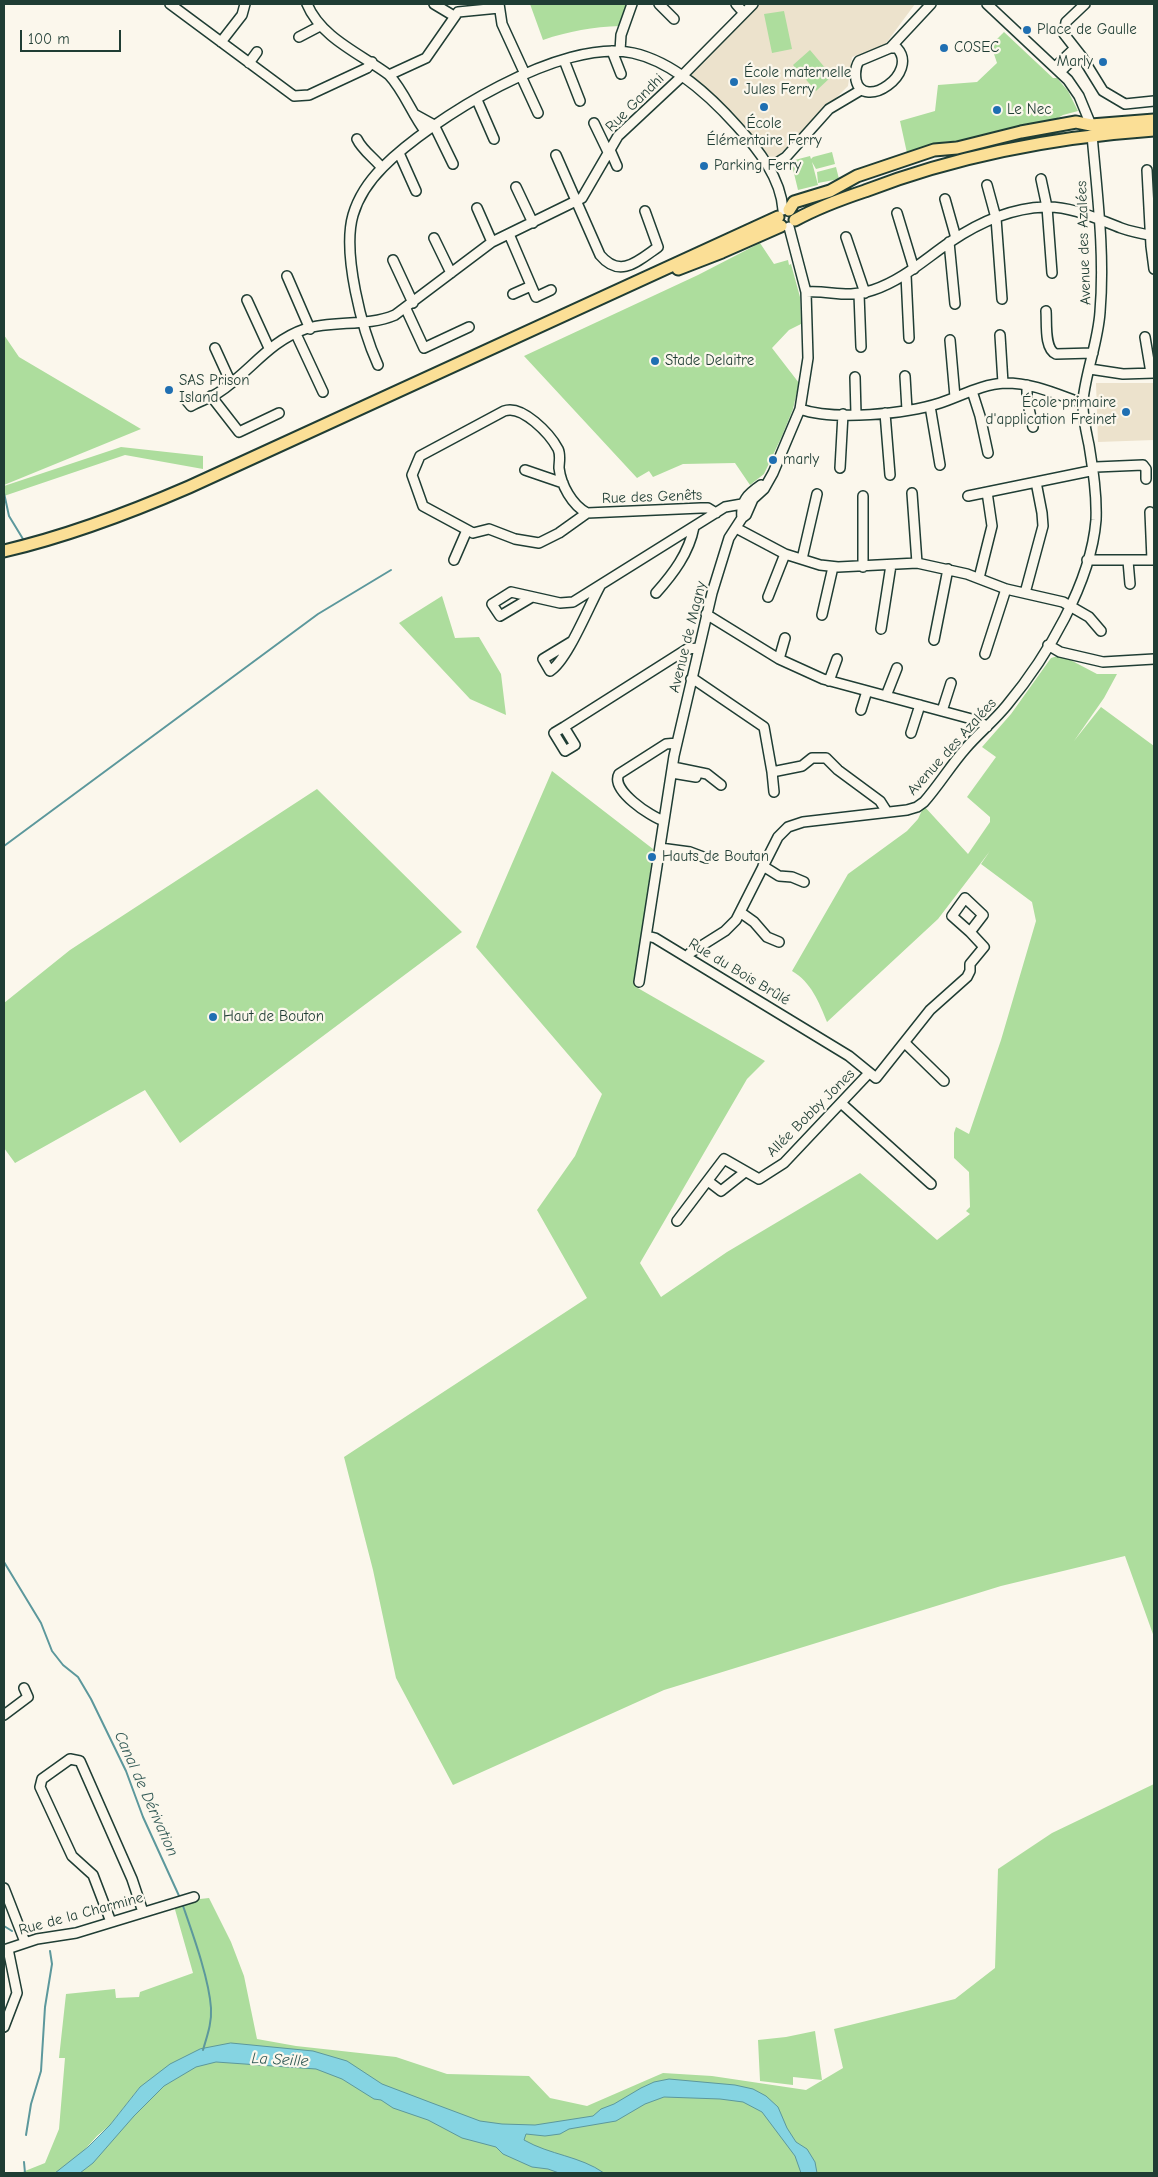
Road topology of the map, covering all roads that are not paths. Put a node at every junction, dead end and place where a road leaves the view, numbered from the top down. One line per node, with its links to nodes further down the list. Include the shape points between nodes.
1 (170, 4): 18 (street)
2 (245, 4): 18 (street, via 242,15)
3 (307, 4): 16 (street)
4 (434, 4): 14 (street)
5 (632, 4): 20 (street)
6 (659, 4): 15 (street)
7 (736, 4): 13 (street)
8 (754, 4): 13 (street, Rue Gandhi)
9 (930, 4): 19 (street)
10 (987, 4): 26 (street, Avenue des Azalées)
11 (1085, 4): 21 (street, via 1064,26 1065,38)
12 (499, 6): 14 (street, via 464,10); 29 (street, via 502,24)
13 (744, 13): 30 (street, Rue Gandhi)
14 (454, 16): 28 (street, via 426,58)
15 (674, 19)
16 (320, 26): 17 (street); 24 (street)
17 (299, 37)
18 (222, 42): 25 (street)
19 (890, 48): 31 (street, via 865,57 857,64 856,78); 31 (street, via 897,48 902,57 902,68 888,86 869,93)
20 (616, 51): 23 (street, Avenue de Magny); 27 (street); 30 (street, Avenue de Magny, via 649,58)
21 (1077, 51): 26 (street); 34 (street, via 1100,88 1121,102)
22 (257, 52): 25 (street)
23 (564, 60): 29 (street, Avenue de Magny); 33 (street)
24 (372, 62): 25 (street, via 366,68 309,95 298,97); 28 (street)
25 (249, 63)
26 (1057, 70): 40 (street, Avenue des Azalées, via 1080,96)
27 (621, 74)
28 (389, 75): 36 (street)
29 (523, 75): 32 (street, Avenue de Magny); 35 (street)
30 (681, 76): 45 (street, Rue Gandhi, via 622,132); 51 (street, Avenue de Magny, via 729,117)
31 (861, 90): 51 (street, via 830,109 786,157)
32 (477, 100): 39 (street, Avenue de Magny); 44 (street)
33 (580, 101)
34 (1154, 101)
35 (538, 113)
36 (414, 114): 39 (street); 42 (street)
37 (1154, 120): 40 (main road)
38 (594, 123): 45 (street, Rue Gandhi)
39 (434, 124): 42 (street, Avenue de Magny); 48 (street)
40 (1092, 130): 41 (main road); 63 (main road, via 941,166); 63 (main road, via 1076,122 934,150 794,202); 65 (street, Avenue des Azalées)
41 (1154, 130)
42 (425, 131): 46 (street, Avenue de Magny)
43 (357, 139): 50 (street)
44 (494, 139)
45 (609, 151): 49 (street, Rue Gandhi); 58 (street, Rue Gandhi, via 587,192)
46 (399, 153): 50 (street, Avenue de Magny); 56 (street)
47 (556, 155): 58 (street)
48 (453, 164)
49 (617, 166)
50 (382, 168): 90 (street, Avenue de Magny, via 361,197 352,218 351,250)
51 (769, 168): 63 (street, Avenue de Magny)
52 (1147, 170): 68 (street)
53 (1041, 179): 59 (street)
54 (987, 186): 64 (street)
55 (516, 187): 66 (street)
56 (416, 191)
57 (945, 199): 71 (street)
58 (577, 201): 61 (street, via 600,255 605,261 620,267 629,266 658,248); 66 (street, Rue Gandhi)
59 (1047, 207): 64 (street); 65 (street); 76 (street)
60 (477, 208): 72 (street)
61 (646, 211)
62 (897, 213): 74 (street)
63 (786, 218): 82 (street, Avenue de Magny); 145 (main road, via 627,286 190,487 61,536)
64 (996, 218): 71 (street); 85 (street)
65 (1100, 219): 68 (street); 101 (street, Avenue des Azalées, via 1101,297)
66 (533, 223): 67 (street, Rue Gandhi)
67 (509, 234): 72 (street, Rue Gandhi); 80 (street)
68 (1152, 236): 75 (street)
69 (846, 237): 83 (street)
70 (434, 238): 77 (street)
71 (952, 240): 74 (street); 87 (street)
72 (492, 242): 77 (street, Rue Gandhi)
73 (393, 260): 88 (street)
74 (914, 268): 78 (street)
75 (1154, 268)
76 (1052, 272)
77 (450, 273): 88 (street, Rue Gandhi)
78 (906, 274): 83 (street); 96 (street)
79 (287, 276): 92 (street)
80 (531, 286): 81 (street, via 536,297); 84 (street)
81 (551, 290)
82 (806, 292): 83 (street); 117 (street, Avenue de Magny, via 808,358)
83 (862, 293): 98 (street)
84 (512, 294)
85 (1002, 299)
86 (247, 300): 100 (street)
87 (955, 304)
88 (409, 306): 90 (street, Rue Gandhi, via 383,320); 91 (street, via 424,348)
89 (1046, 312): 101 (street, via 1052,352)
90 (362, 322): 92 (street, Rue Gandhi); 102 (street)
91 (470, 327)
92 (310, 329): 93 (street, Rue Gandhi)
93 (296, 334): 100 (street, Rue Gandhi); 111 (street)
94 (1000, 335): 108 (street)
95 (1145, 337): 104 (street)
96 (909, 338)
97 (950, 340): 113 (street)
98 (861, 346)
99 (215, 348): 107 (street)
100 (269, 348): 107 (street, Rue Gandhi)
101 (1093, 353): 103 (street, Avenue des Azalées)
102 (378, 365)
103 (1090, 369): 104 (street, via 1117,374); 115 (street, Avenue des Azalées)
104 (1153, 373)
105 (905, 376): 118 (street)
106 (855, 377): 122 (street)
107 (231, 383): 112 (street, Rue Gandhi)
108 (1003, 383): 109 (street); 110 (street)
109 (1027, 385): 115 (street); 123 (street)
110 (972, 391): 113 (street); 124 (street)
111 (323, 392)
112 (211, 396): 114 (street, Rue Gandhi, via 191,406); 119 (street, via 239,432)
113 (955, 397): 116 (street)
114 (186, 400)
115 (1083, 402): 127 (street, Avenue des Azalées)
116 (930, 406): 118 (street); 125 (street)
117 (800, 409): 121 (street); 138 (street, Avenue de Magny, via 769,479)
118 (907, 410): 120 (street)
119 (280, 413)
120 (885, 413): 122 (street); 129 (street)
121 (843, 414): 122 (street); 126 (street)
122 (856, 414)
123 (1033, 427)
124 (988, 453)
125 (940, 465)
126 (840, 468)
127 (1093, 469): 130 (street, via 1143,465 1146,466); 131 (street); 149 (street, Avenue des Azalées, via 1096,521)
128 (525, 470): 132 (street)
129 (890, 474)
130 (1146, 480)
131 (1036, 482): 133 (street); 162 (street, via 1043,526)
132 (563, 483): 140 (street, Rue des Genêts, via 579,509); 144 (street, Rue des Genêts, via 555,445 528,416 512,410 504,411 420,456 412,475 423,506)
133 (986, 492): 137 (street); 157 (street, via 992,526)
134 (912, 493): 152 (street)
135 (817, 494): 148 (street)
136 (863, 496): 155 (street)
137 (968, 496)
138 (746, 504): 141 (street, via 725,507); 143 (street, Avenue de Magny, via 746,515)
139 (1150, 512): 151 (street)
140 (587, 513): 141 (street, Rue des Genêts, via 708,508); 144 (street, Rue des Genêts, via 539,543 515,539 490,529 476,533)
141 (716, 513): 142 (street)
142 (694, 527): 159 (street); 161 (street, via 689,545 673,574)
143 (736, 528): 146 (street); 166 (street, Avenue de Magny, via 728,538)
144 (467, 530): 147 (street)
145 (4, 551)
146 (785, 554): 148 (street); 164 (street)
147 (454, 560)
148 (802, 560): 154 (street)
149 (1087, 560): 150 (street); 165 (street, Avenue des Azalées)
150 (1128, 560): 151 (street); 158 (street)
151 (1153, 560)
152 (917, 563): 153 (street); 156 (street)
153 (891, 565): 155 (street); 168 (street)
154 (833, 567): 155 (street); 167 (street)
155 (863, 567)
156 (948, 569): 157 (street); 171 (street)
157 (979, 578): 160 (street)
158 (1130, 584)
159 (600, 586): 163 (street, via 567,603); 172 (street)
160 (1006, 589): 162 (street); 175 (street)
161 (656, 593)
162 (1025, 594): 165 (street)
163 (532, 597)
164 (768, 597)
165 (1071, 606): 169 (street, via 1089,616); 173 (street, Avenue des Azalées)
166 (706, 614): 174 (street, Avenue de Magny); 177 (street)
167 (822, 615)
168 (881, 629)
169 (1101, 631)
170 (785, 638): 177 (street)
171 (934, 640)
172 (571, 642)
173 (1048, 645): 176 (street, via 1060,652 1103,662); 188 (street, Avenue des Azalées, via 1023,684)
174 (698, 648): 180 (street, Avenue de Magny); 189 (street, via 687,649)
175 (985, 654)
176 (1154, 658)
177 (778, 659): 181 (street)
178 (836, 659): 181 (street)
179 (897, 668): 184 (street)
180 (691, 679): 191 (street, Avenue de Magny); 193 (street, via 764,727)
181 (829, 681): 183 (street)
182 (951, 683): 187 (street)
183 (867, 691): 184 (street); 186 (street)
184 (886, 696): 185 (street)
185 (920, 705): 187 (street); 190 (street)
186 (860, 710)
187 (942, 711): 188 (street, via 979,721)
188 (987, 727): 196 (street, Avenue des Azalées, via 920,805)
189 (564, 728)
190 (911, 733)
191 (677, 743): 192 (street, Avenue de Magny); 197 (street, via 666,744 617,778 626,797)
192 (672, 770): 194 (street, via 712,778); 197 (street, Avenue de Magny)
193 (772, 772): 195 (street); 196 (street, via 802,766 812,758 826,758 880,801)
194 (720, 784)
195 (774, 792)
196 (887, 812): 200 (street, Avenue des Azalées, via 793,824 780,834)
197 (664, 821): 198 (street, Avenue de Magny)
198 (660, 850): 199 (street); 204 (street, Avenue de Magny)
199 (706, 858)
200 (763, 866): 201 (street, via 779,876); 202 (street, Avenue des Azalées)
201 (804, 882)
202 (740, 912): 205 (street, via 765,936); 206 (street, Avenue des Azalées, via 725,931)
203 (970, 932): 209 (street, Allée Bobby Jones, via 984,947 970,964 967,977 930,1010)
204 (647, 936): 206 (street, Rue du Bois Brûlé); 207 (street, Avenue de Magny)
205 (779, 942)
206 (687, 957): 208 (street, Rue du Bois Brûlé)
207 (639, 982)
208 (815, 1035): 210 (street, Allée Bobby Jones)
209 (905, 1043): 210 (street, Allée Bobby Jones, via 876,1078); 211 (street)
210 (870, 1072): 212 (street, Allée Bobby Jones)
211 (944, 1081)
212 (840, 1103): 213 (street, Allée Bobby Jones, via 784,1163 759,1179); 215 (street)
213 (745, 1172): 214 (street, via 721,1191); 214 (street, Allée Bobby Jones, via 724,1159)
214 (708, 1181): 216 (street, Allée Bobby Jones)
215 (931, 1184)
216 (676, 1222)
217 (24, 1688): 218 (street, via 28,1697)
218 (4, 1715)
219 (4, 1888): 223 (street)
220 (192, 1897): 221 (street, Rue de la Charmine)
221 (143, 1912): 222 (street, Rue de la Charmine); 222 (street, via 125,1862 80,1762 70,1759 42,1778 40,1787 72,1856 94,1875)
222 (111, 1922): 223 (street, Rue de la Charmine, via 76,1933)
223 (25, 1942): 224 (street, Rue de la Charmine)
224 (6, 1950): 225 (street, via 17,1993)
225 (4, 2027)

